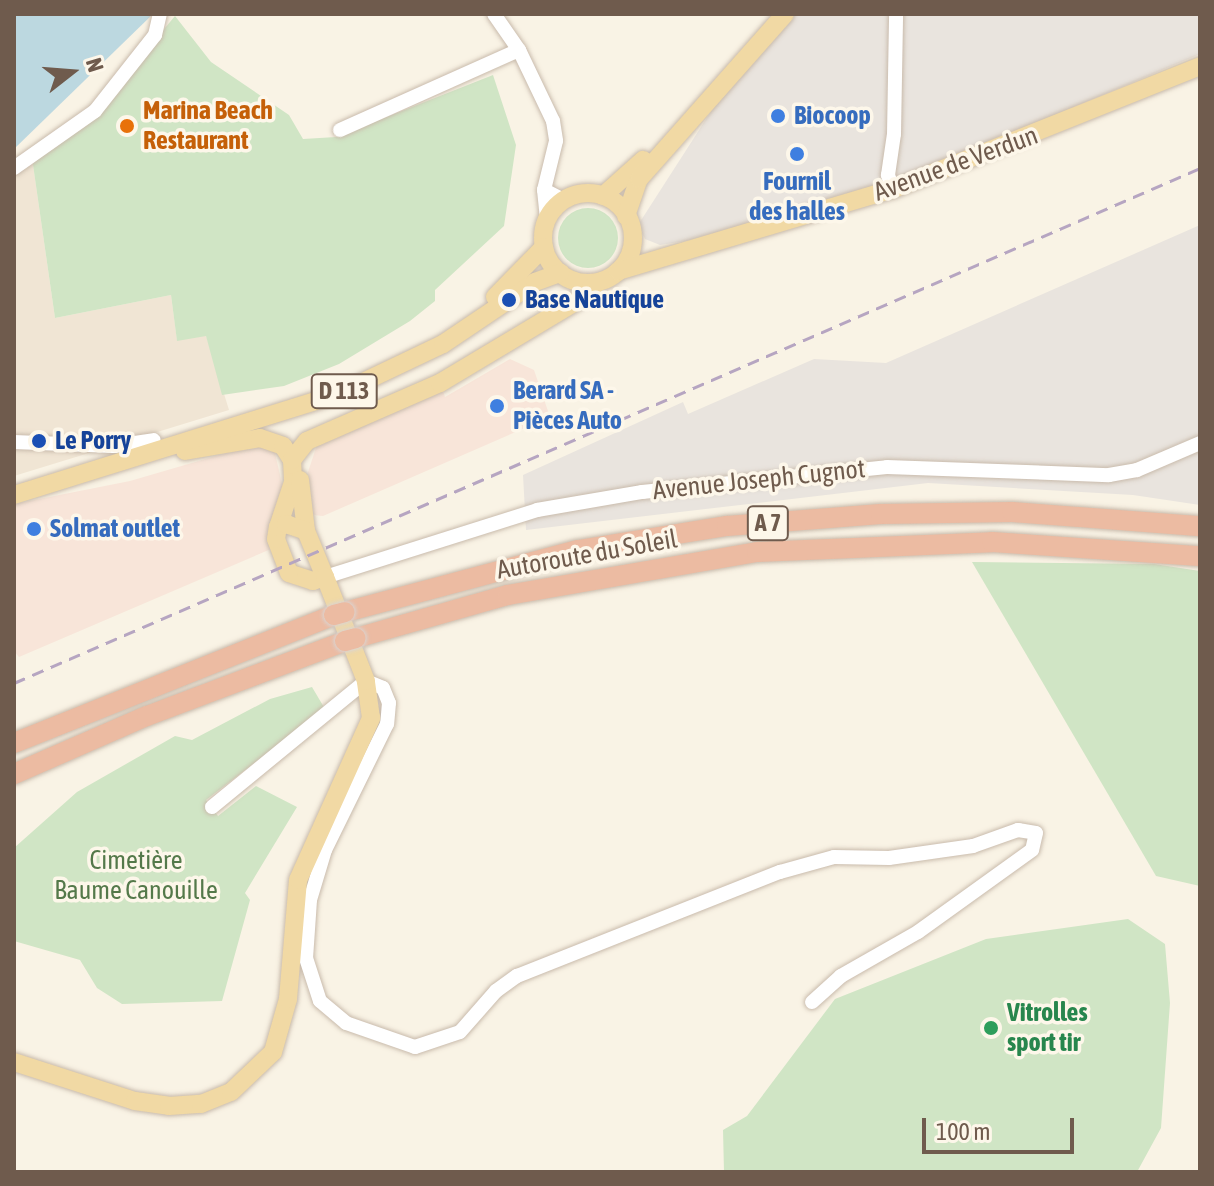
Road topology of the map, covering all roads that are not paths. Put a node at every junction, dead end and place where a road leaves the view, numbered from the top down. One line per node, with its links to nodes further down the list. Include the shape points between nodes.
1 (160, 14): 9 (street, via 155,35 95,111)
2 (494, 14): 6 (street)
3 (772, 14): 12 (main road, via 647,156)
4 (785, 14): 14 (main road, via 639,179)
5 (896, 14): 10 (street, via 888,175)
6 (519, 50): 8 (street); 11 (street, via 553,121 556,141)
7 (1200, 66): 10 (main road, Avenue de Verdun)
8 (340, 130)
9 (14, 168)
10 (893, 189): 18 (main road, Avenue de Verdun)
11 (544, 190): 13 (street); 15 (street)
12 (603, 196): 13 (main road); 14 (main road)
13 (564, 200): 15 (main road)
14 (626, 216): 16 (main road)
15 (547, 218): 17 (main road)
16 (632, 237): 18 (main road, via 653,253); 19 (main road)
17 (544, 247): 20 (main road); 24 (main road, D 113, via 498,295 425,341 345,380)
18 (706, 247): 19 (main road)
19 (618, 271): 21 (main road)
20 (568, 277): 21 (main road); 22 (main road); 28 (main road, D 113, via 535,282 443,344 338,394)
21 (598, 282): 22 (main road)
22 (577, 301): 23 (main road, via 440,383)
23 (314, 437): 27 (main road); 33 (main road, via 301,464)
24 (154, 440): 25 (street, via 114,446); 29 (main road, D 113)
25 (14, 442)
26 (1200, 443): 35 (street, Avenue Joseph Cugnot, via 1137,470 1109,475 887,467 642,492 537,510)
27 (292, 460): 28 (main road, via 283,446 260,438); 32 (main road, via 292,495)
28 (108, 465): 30 (main road, D 113)
29 (14, 484)
30 (14, 495)
31 (1200, 526): 37 (highway, Autoroute du Soleil / A 7, via 1012,512 881,514 727,526 578,550 339,614)
32 (278, 527): 33 (main road, via 292,523); 35 (main road, via 278,552 289,573 313,581)
33 (306, 531): 35 (main road)
34 (1200, 556): 38 (highway, Autoroute du Soleil / A 7, via 992,542 757,552 508,595 350,640 147,716)
35 (325, 577): 36 (main road)
36 (366, 681): 39 (street); 40 (street, via 383,688 389,703 387,724 325,850 310,900 306,958 320,1001 346,1023 415,1047 438,1043 460,1032 496,991 517,976 780,872 834,857 889,858 973,846 1018,830 1036,833 1032,850 918,932 841,976); 41 (main road, via 371,699 365,741 298,880 284,1026 255,1075 201,1104 169,1106 135,1101)
37 (14, 743)
38 (14, 774)
39 (212, 807)
40 (812, 1002)
41 (14, 1062)

